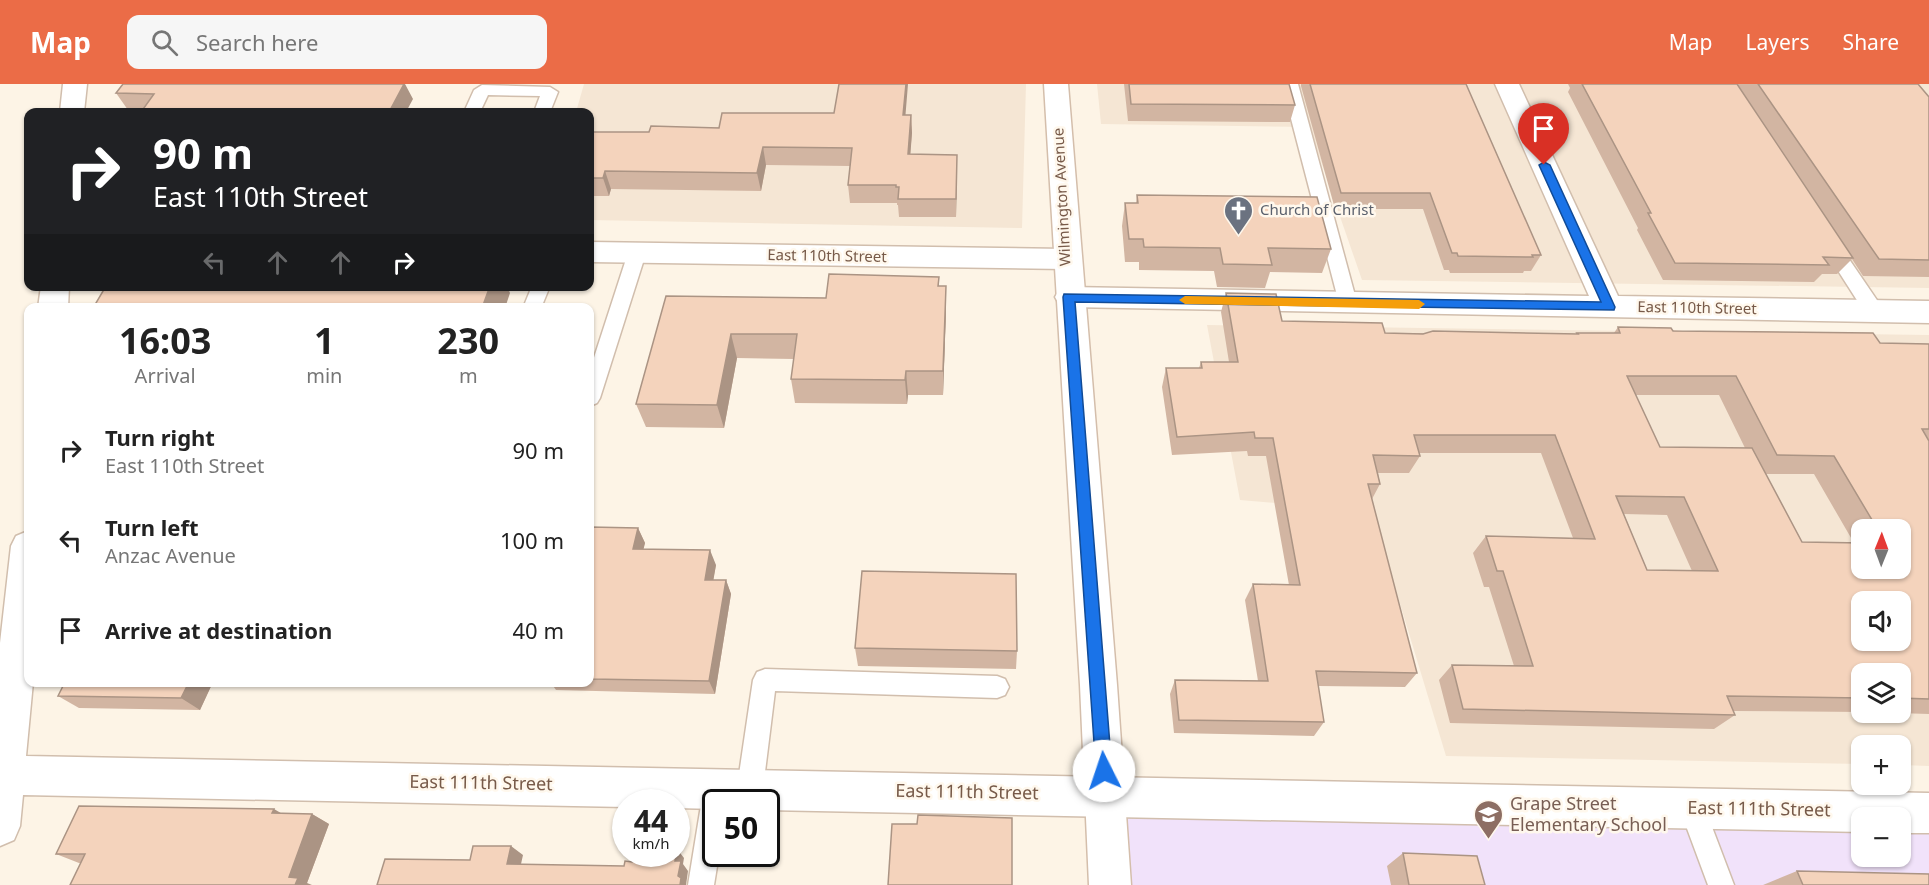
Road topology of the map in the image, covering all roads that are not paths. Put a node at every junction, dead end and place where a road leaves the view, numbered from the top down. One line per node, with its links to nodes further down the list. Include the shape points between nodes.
1 (75, 84): 5 (street)
2 (1056, 84): 11 (street, Wilmington Avenue)
3 (1290, 84): 13 (lane)
4 (1507, 84): 14 (street)
5 (72, 108)
6 (474, 108): 7 (lane, via 482,90 550,92)
7 (544, 108)
8 (1822, 232): 15 (lane)
9 (594, 252): 10 (street, East 110th Street)
10 (637, 253): 11 (street, East 110th Street); 17 (lane)
11 (1065, 259): 12 (street, Wilmington Avenue)
12 (1069, 297): 13 (street, East 110th Street); 22 (street, Wilmington Avenue)
13 (1348, 303): 14 (street, East 110th Street)
14 (1609, 307): 15 (street, East 110th Street)
15 (1874, 311): 16 (street, East 110th Street)
16 (1929, 312)
17 (594, 386)
18 (24, 586): 20 (street)
19 (997, 687): 21 (lane, via 765,680)
20 (5, 775): 21 (street, East 111th Street); 25 (street)
21 (733, 788): 22 (street, East 111th Street); 26 (lane)
22 (1106, 795): 23 (street, East 111th Street); 27 (street, Wilmington Avenue)
23 (1692, 807): 24 (street, East 111th Street); 28 (lane)
24 (1929, 813)
25 (0, 826)
26 (701, 885)
27 (1110, 885)
28 (1721, 885)

